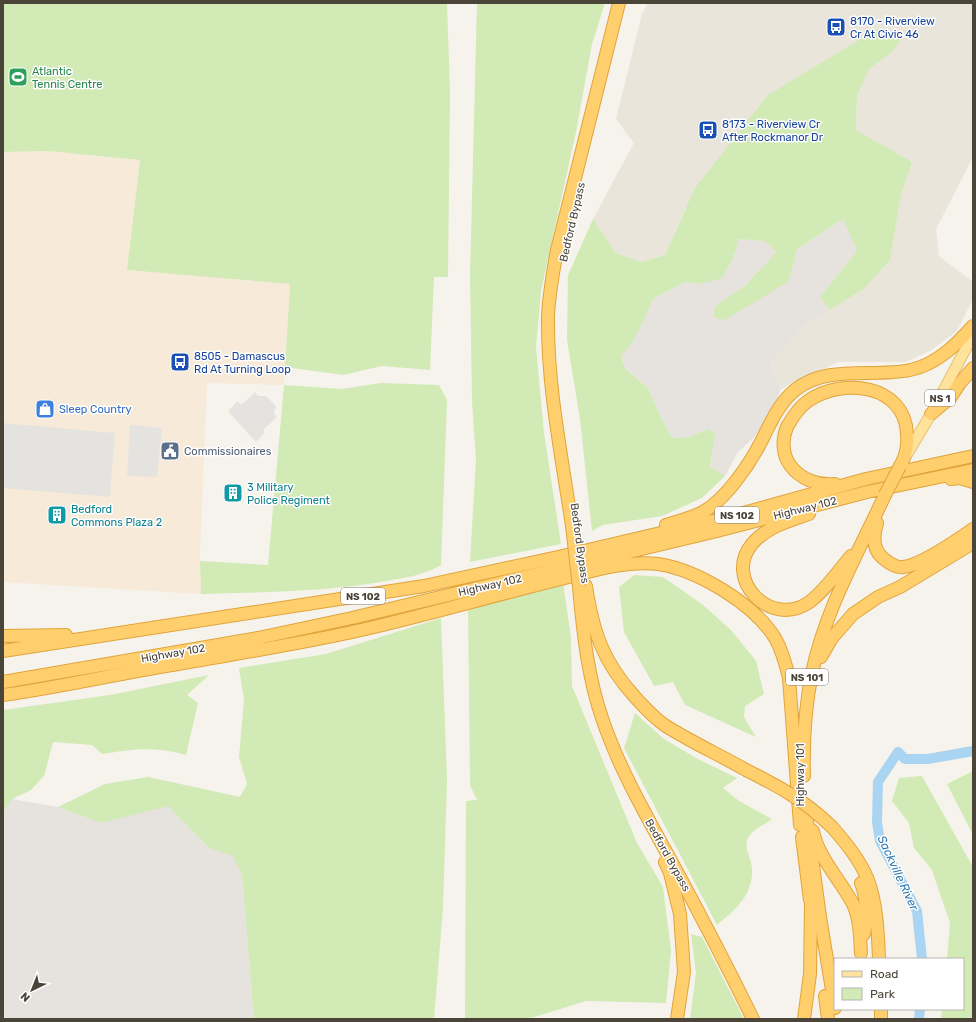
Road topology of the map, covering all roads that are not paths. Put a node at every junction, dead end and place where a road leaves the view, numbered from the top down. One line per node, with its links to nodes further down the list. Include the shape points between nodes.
1 (619, 3): 17 (highway, Bedford Bypass, via 558,242 551,282 548,339 551,376)
2 (626, 3): 17 (highway, Bedford Bypass, via 557,286 554,316 556,373)
3 (973, 326): 21 (highway, via 951,350 932,362 911,370 855,373 813,380 796,390 782,403 759,446 718,502 693,516)
4 (973, 335): 6 (main road, NS 1)
5 (973, 368): 6 (highway, via 950,398)
6 (931, 414): 9 (main road, NS 1)
7 (973, 450): 10 (highway)
8 (973, 456): 10 (highway, Highway 102 / NS 102)
9 (902, 463): 12 (highway, Highway 101, via 908,441 907,423 899,406 883,395 866,389 847,388 823,393 807,402 791,419 783,441 785,459 796,473 813,482 828,485); 16 (highway, Highway 101 / NS 101, bridge)
10 (926, 466): 12 (highway, Highway 102 / NS 102)
11 (973, 470): 14 (highway, Highway 102 / NS 102)
12 (883, 475): 21 (highway, Highway 102 / NS 102, via 729,517)
13 (973, 482): 14 (highway, via 960,478)
14 (898, 485): 15 (highway, Highway 102 / NS 102)
15 (867, 492): 19 (highway, via 774,527 752,544 743,562 746,584 757,599 774,609 790,611 808,603 826,586); 22 (highway, Highway 102 / NS 102)
16 (885, 495): 18 (highway, via 873,535 880,556 890,564 902,568 912,565); 19 (highway, Highway 101 / NS 101)
17 (575, 526): 23 (highway, Bedford Bypass, bridge)
18 (973, 529)
19 (863, 541): 28 (highway, Highway 101 / NS 101, via 837,595); 35 (highway, Highway 101 / NS 101, via 835,592 818,635 808,672 801,709)
20 (973, 543): 28 (highway, via 853,614 832,638)
21 (589, 550): 24 (highway, Highway 102 / NS 102, via 424,586)
22 (498, 583): 27 (highway, via 487,589); 29 (highway, Highway 102 / NS 102, via 258,638)
23 (583, 586): 33 (highway, Bedford Bypass, via 582,617 592,685 602,721); 36 (highway, Bedford Bypass, bridge, via 601,649 618,679 644,707 665,726 789,792 812,808)
24 (119, 633): 25 (highway); 26 (highway, Highway 102 / NS 102)
25 (3, 636)
26 (3, 651)
27 (246, 652): 30 (highway); 35 (highway, via 374,627 600,570 645,563 691,573 729,595 764,622 785,660 789,678)
28 (813, 672): 34 (highway, Highway 101 / NS 101, via 805,730)
29 (3, 682)
30 (26, 691): 31 (highway); 32 (highway)
31 (3, 695)
32 (3, 698)
33 (625, 775): 41 (highway, via 670,873 680,914 684,972); 42 (highway, Bedford Bypass, via 705,922)
34 (804, 788): 38 (highway, via 814,836 853,905 859,928); 40 (highway, Highway 101 / NS 101)
35 (800, 825): 37 (highway, Highway 101 / NS 101)
36 (832, 827): 38 (highway, via 864,890 865,929); 39 (highway, Bedford Bypass, via 853,852 868,880 877,924)
37 (811, 902): 43 (highway, via 810,974); 44 (highway, Highway 101 / NS 101)
38 (860, 956)
39 (879, 958)
40 (834, 1003)
41 (677, 1019)
42 (753, 1019)
43 (804, 1019)
44 (828, 1019)

